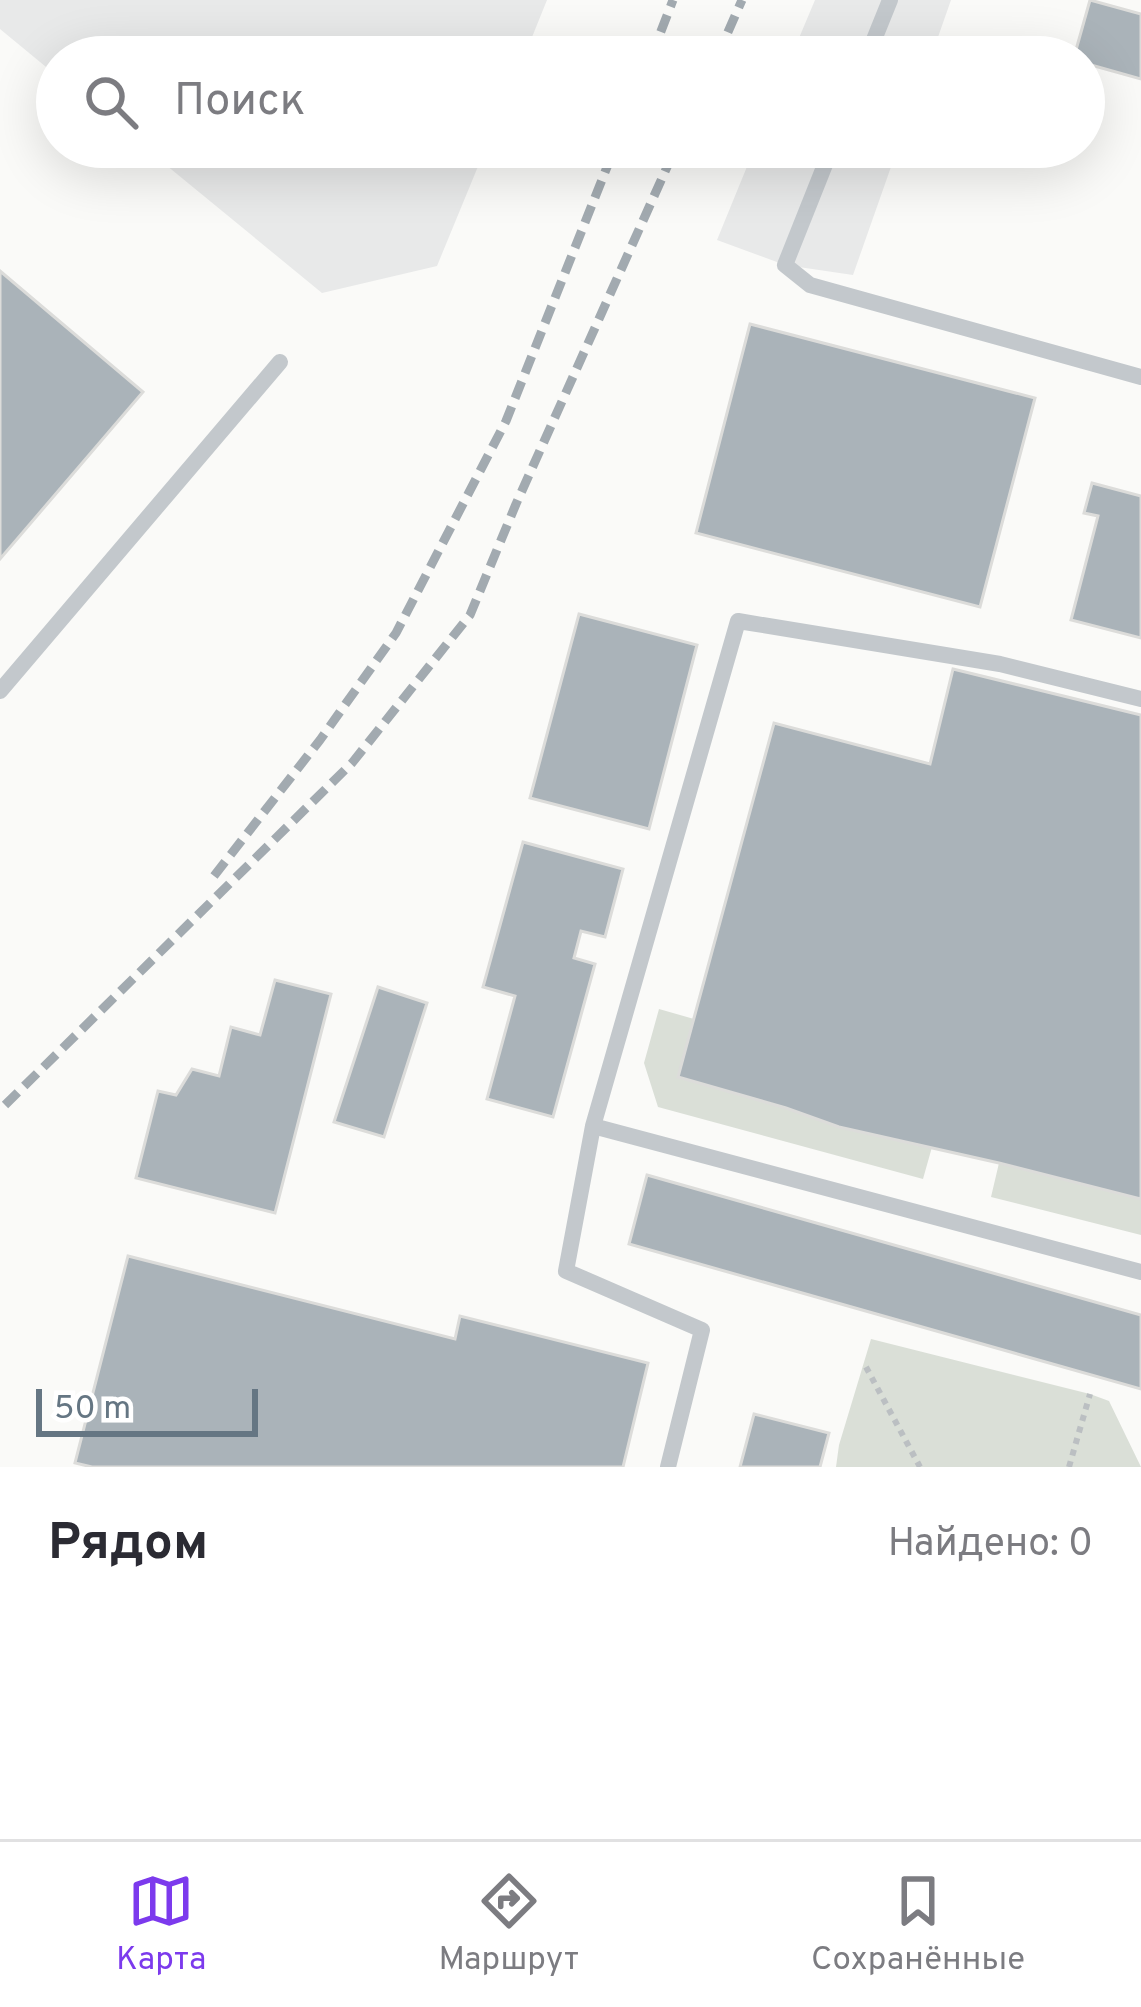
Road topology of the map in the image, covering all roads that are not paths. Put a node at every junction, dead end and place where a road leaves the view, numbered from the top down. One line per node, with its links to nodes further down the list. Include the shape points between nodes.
1 (890, 0): 2 (lane)
2 (875, 36)
3 (824, 168): 5 (lane, via 785,265 810,285)
4 (280, 362): 6 (lane)
5 (1141, 377)
6 (0, 692)
7 (1141, 699): 8 (lane, via 1000,664 738,621)
8 (593, 1126): 9 (lane); 10 (lane, via 566,1271 702,1330)
9 (1141, 1272)
10 (668, 1467)

